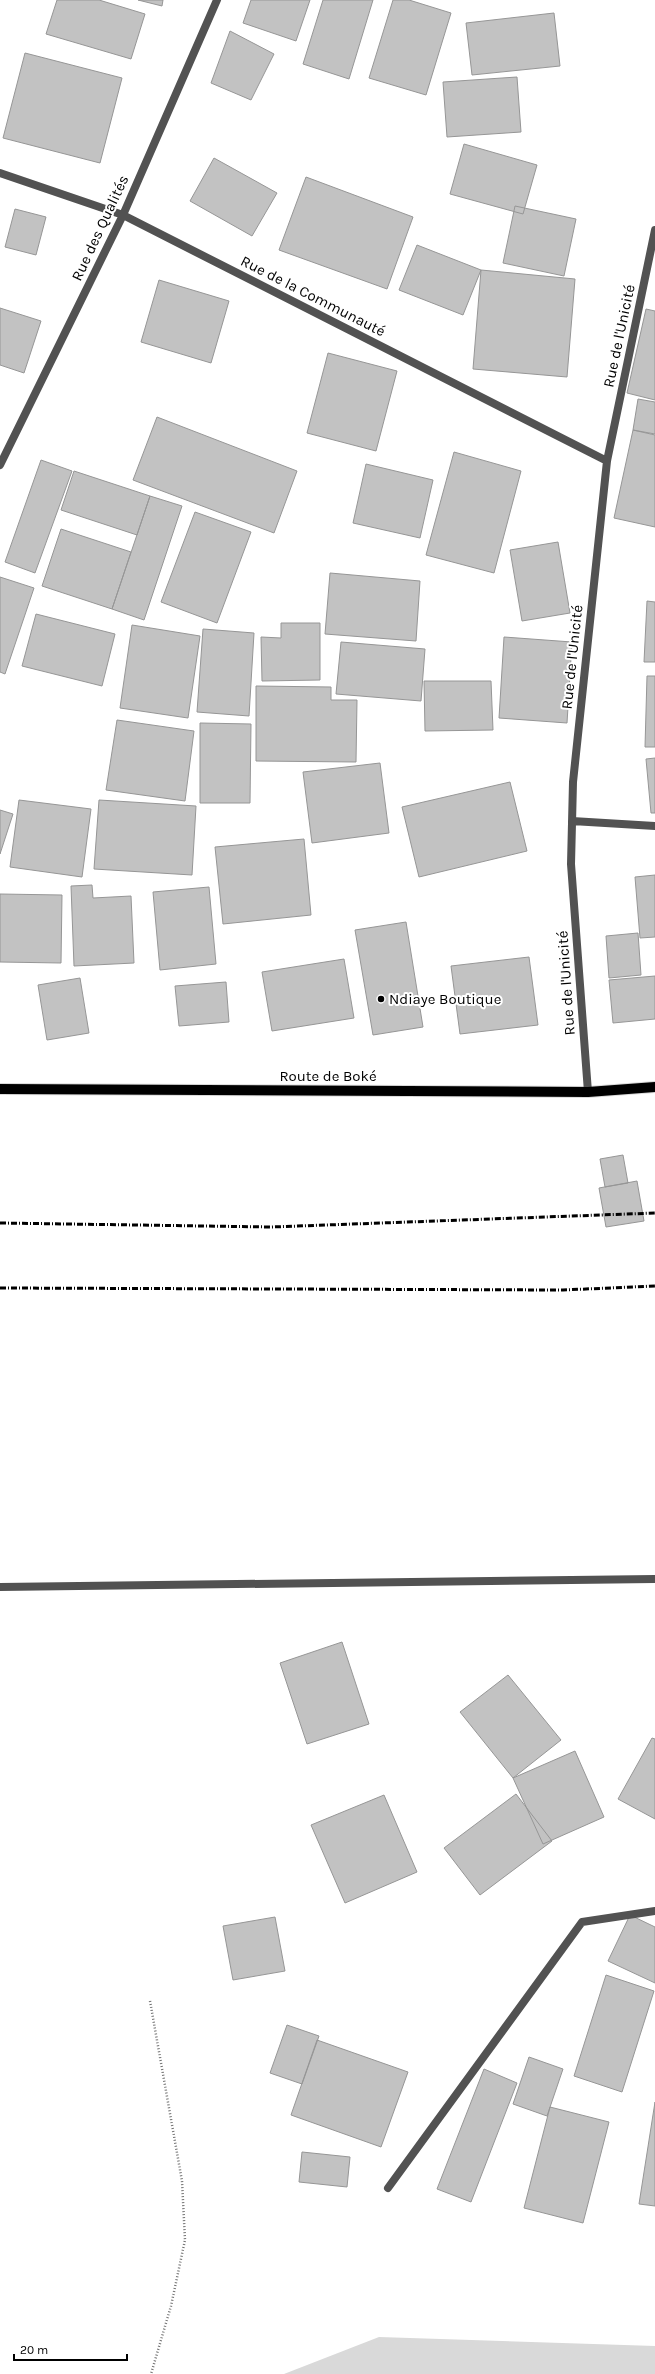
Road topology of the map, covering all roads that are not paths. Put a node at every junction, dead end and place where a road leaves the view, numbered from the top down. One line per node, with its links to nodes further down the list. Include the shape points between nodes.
1 (217, 0): 3 (street, Rue des Qualités)
2 (0, 173): 3 (street, Rue de la Communauté)
3 (123, 215): 5 (street, Rue de la Communauté); 6 (street, Rue des Qualités)
4 (655, 230): 5 (street, Rue de l'Unicité)
5 (607, 461): 7 (street, Rue de l'Unicité, via 573,782)
6 (0, 465)
7 (572, 821): 8 (street); 11 (street, Rue de l'Unicité, via 571,864)
8 (655, 826)
9 (655, 1087): 11 (main road, Route de Boké)
10 (0, 1089): 11 (main road, Route de Boké)
11 (588, 1092)
12 (655, 1579): 13 (street)
13 (0, 1587)
14 (655, 1911): 15 (street, via 582,1922)
15 (388, 2188)

